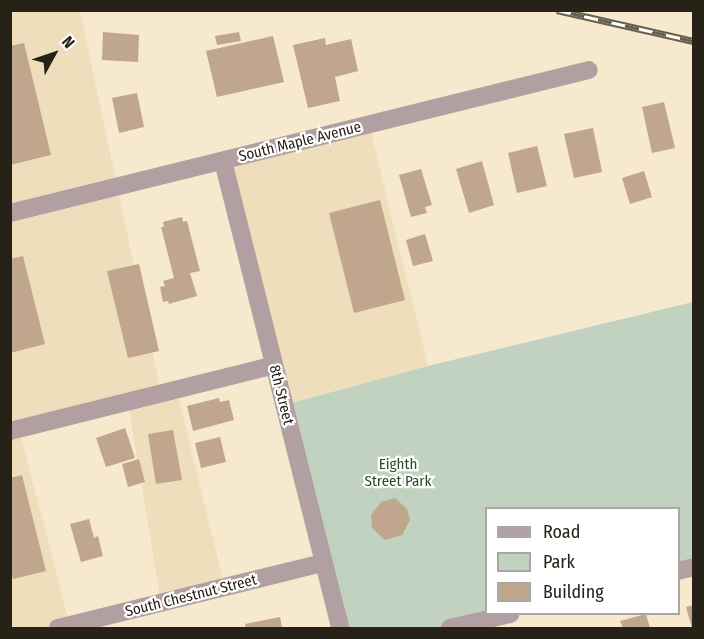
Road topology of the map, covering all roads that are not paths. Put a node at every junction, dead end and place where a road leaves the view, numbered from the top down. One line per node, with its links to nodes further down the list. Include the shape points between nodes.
1 (589, 70): 2 (street, South Maple Avenue)
2 (223, 161): 3 (street, South Maple Avenue); 4 (street, 8th Street)
3 (10, 213)
4 (273, 365): 5 (street); 6 (street, 8th Street)
5 (10, 431)
6 (323, 563): 8 (street, South Chestnut Street); 9 (street, 8th Street)
7 (506, 615): 10 (street)
8 (58, 628)
9 (340, 628)
10 (450, 628)

